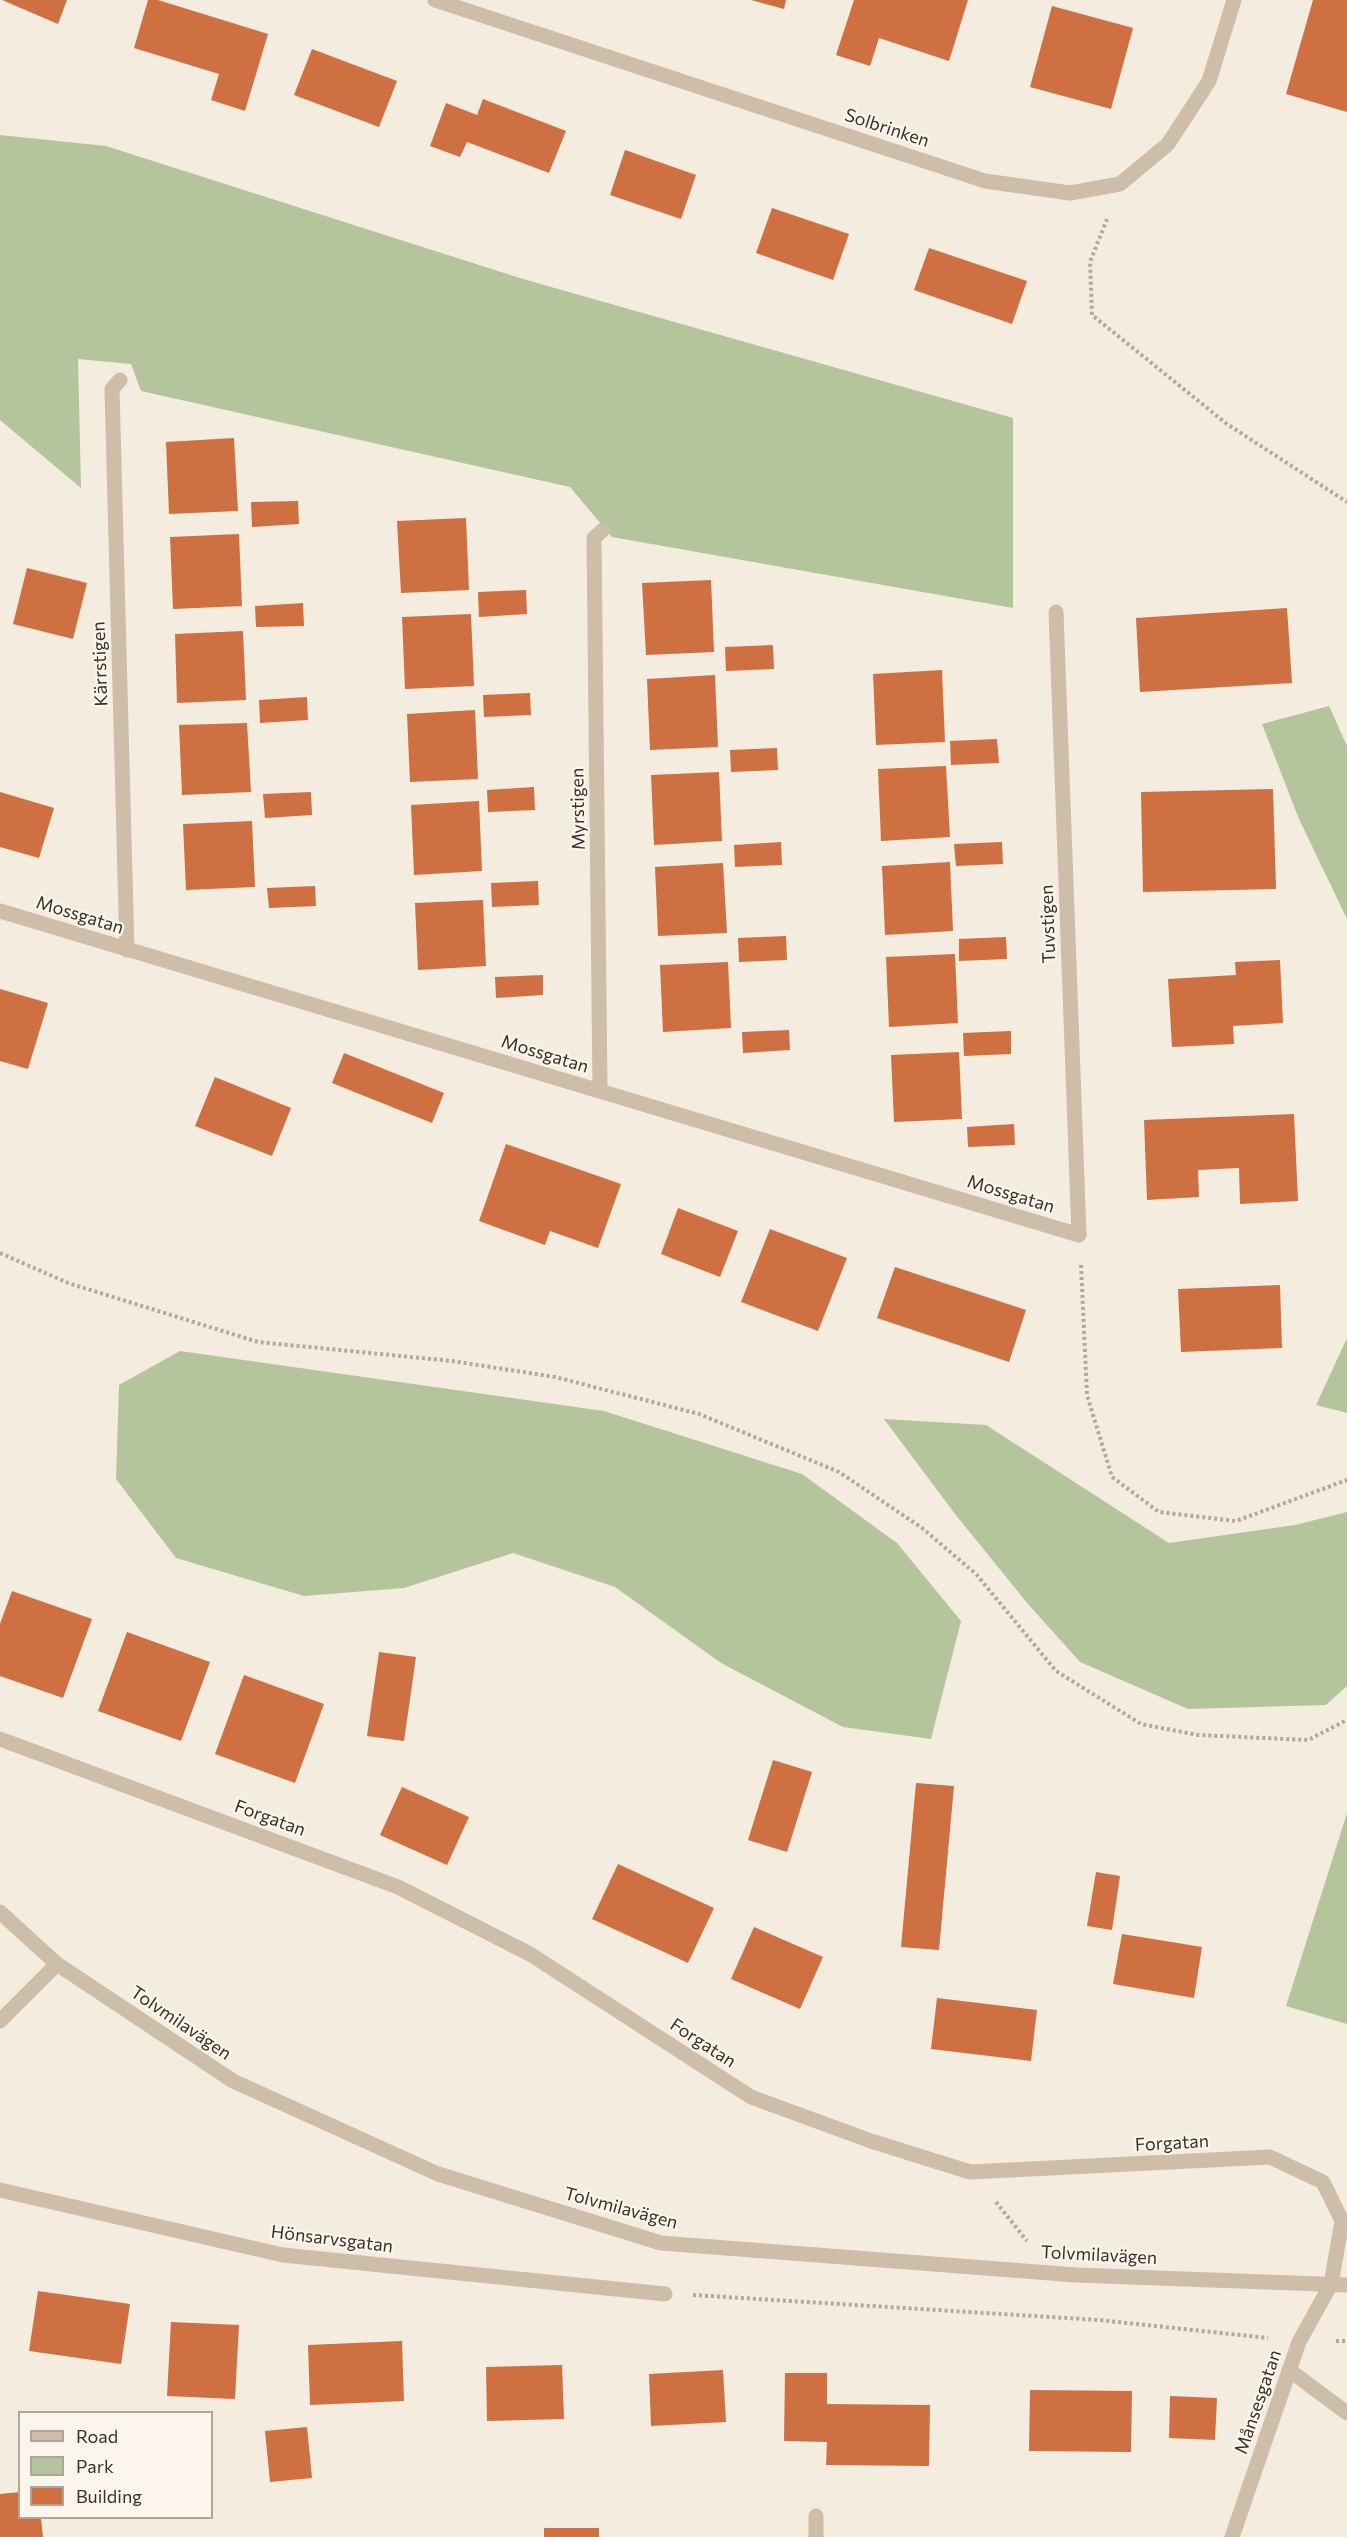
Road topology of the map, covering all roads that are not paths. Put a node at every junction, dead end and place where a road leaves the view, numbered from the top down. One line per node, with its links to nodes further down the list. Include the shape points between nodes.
1 (435, 0): 2 (street, Solbrinken, via 985,181 1070,193 1120,184 1167,144 1209,81)
2 (1234, 0)
3 (120, 380): 7 (street, Kärrstigen, via 112,389)
4 (603, 530): 8 (street, Myrstigen, via 594,538)
5 (1056, 612): 9 (street, Tuvstigen)
6 (0, 911): 7 (street, Mossgatan)
7 (127, 950): 8 (street, Mossgatan)
8 (600, 1091): 9 (street, Mossgatan)
9 (1079, 1235)
10 (0, 1739): 15 (street, Forgatan, via 398,1887 530,1954 751,2097 871,2141 970,2172 1270,2157 1323,2182 1342,2221)
11 (0, 1912): 12 (street, Tolvmilavägen)
12 (57, 1964): 13 (street); 15 (street, Tolvmilavägen, via 234,2081 438,2174 661,2243 1054,2273)
13 (0, 2021)
14 (0, 2190): 17 (street, Hönsarvsgatan, via 283,2255)
15 (1331, 2284): 16 (street, Tolvmilavägen); 18 (street, Månsesgatan, via 1299,2342)
16 (1347, 2285)
17 (665, 2294)
18 (1289, 2370): 19 (street); 22 (street, Månsesgatan)
19 (1347, 2413)
20 (816, 2516): 21 (street)
21 (816, 2537)
22 (1232, 2537)

